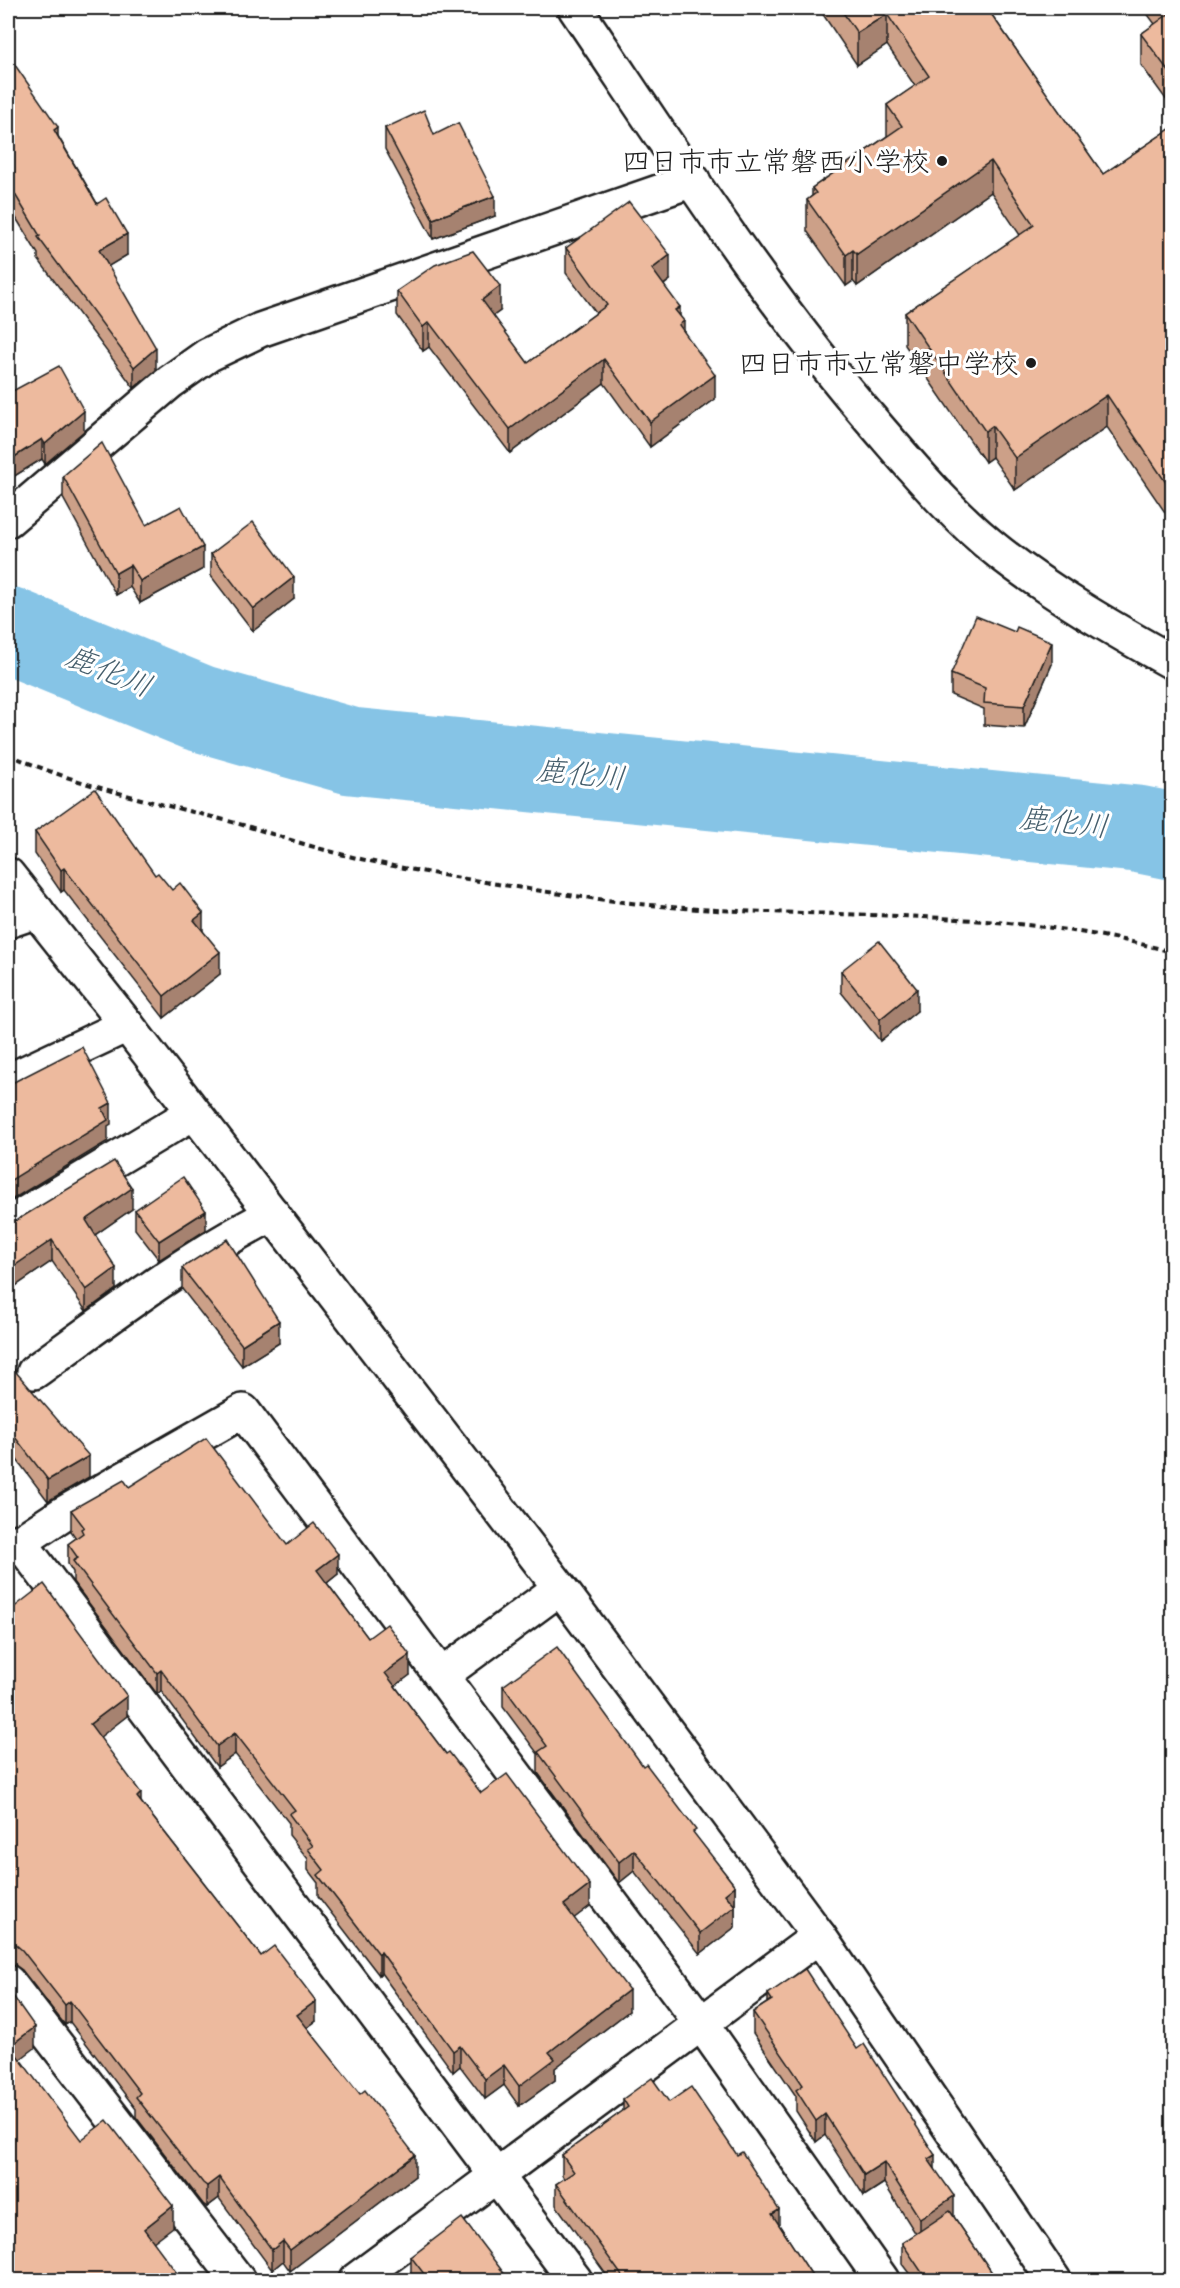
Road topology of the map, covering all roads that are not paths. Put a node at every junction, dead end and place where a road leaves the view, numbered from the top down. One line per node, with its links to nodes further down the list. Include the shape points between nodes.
1 (575, 8): 2 (street)
2 (693, 180): 3 (street, via 260,330 208,355 110,430); 4 (street, via 825,367 928,485 1008,558 1072,605)
3 (8, 520)
4 (1173, 662)
5 (8, 875): 6 (street)
6 (22, 916): 7 (street)
7 (127, 1025): 8 (street); 9 (street)
8 (8, 1081)
9 (193, 1113): 10 (street); 11 (street)
10 (273, 1214): 12 (street, via 234,1234 139,1296); 14 (street)
11 (8, 1224)
12 (34, 1371)
13 (13, 1546): 15 (street, via 243,1411); 19 (street)
14 (561, 1588): 15 (street); 16 (street)
15 (442, 1676): 18 (street)
16 (819, 1936): 18 (street); 24 (street)
17 (8, 1982): 20 (street)
18 (701, 2023): 19 (street); 23 (street)
19 (495, 2177): 21 (street); 22 (street)
20 (238, 2280)
21 (356, 2280)
22 (575, 2280)
23 (882, 2280)
24 (1054, 2280)

